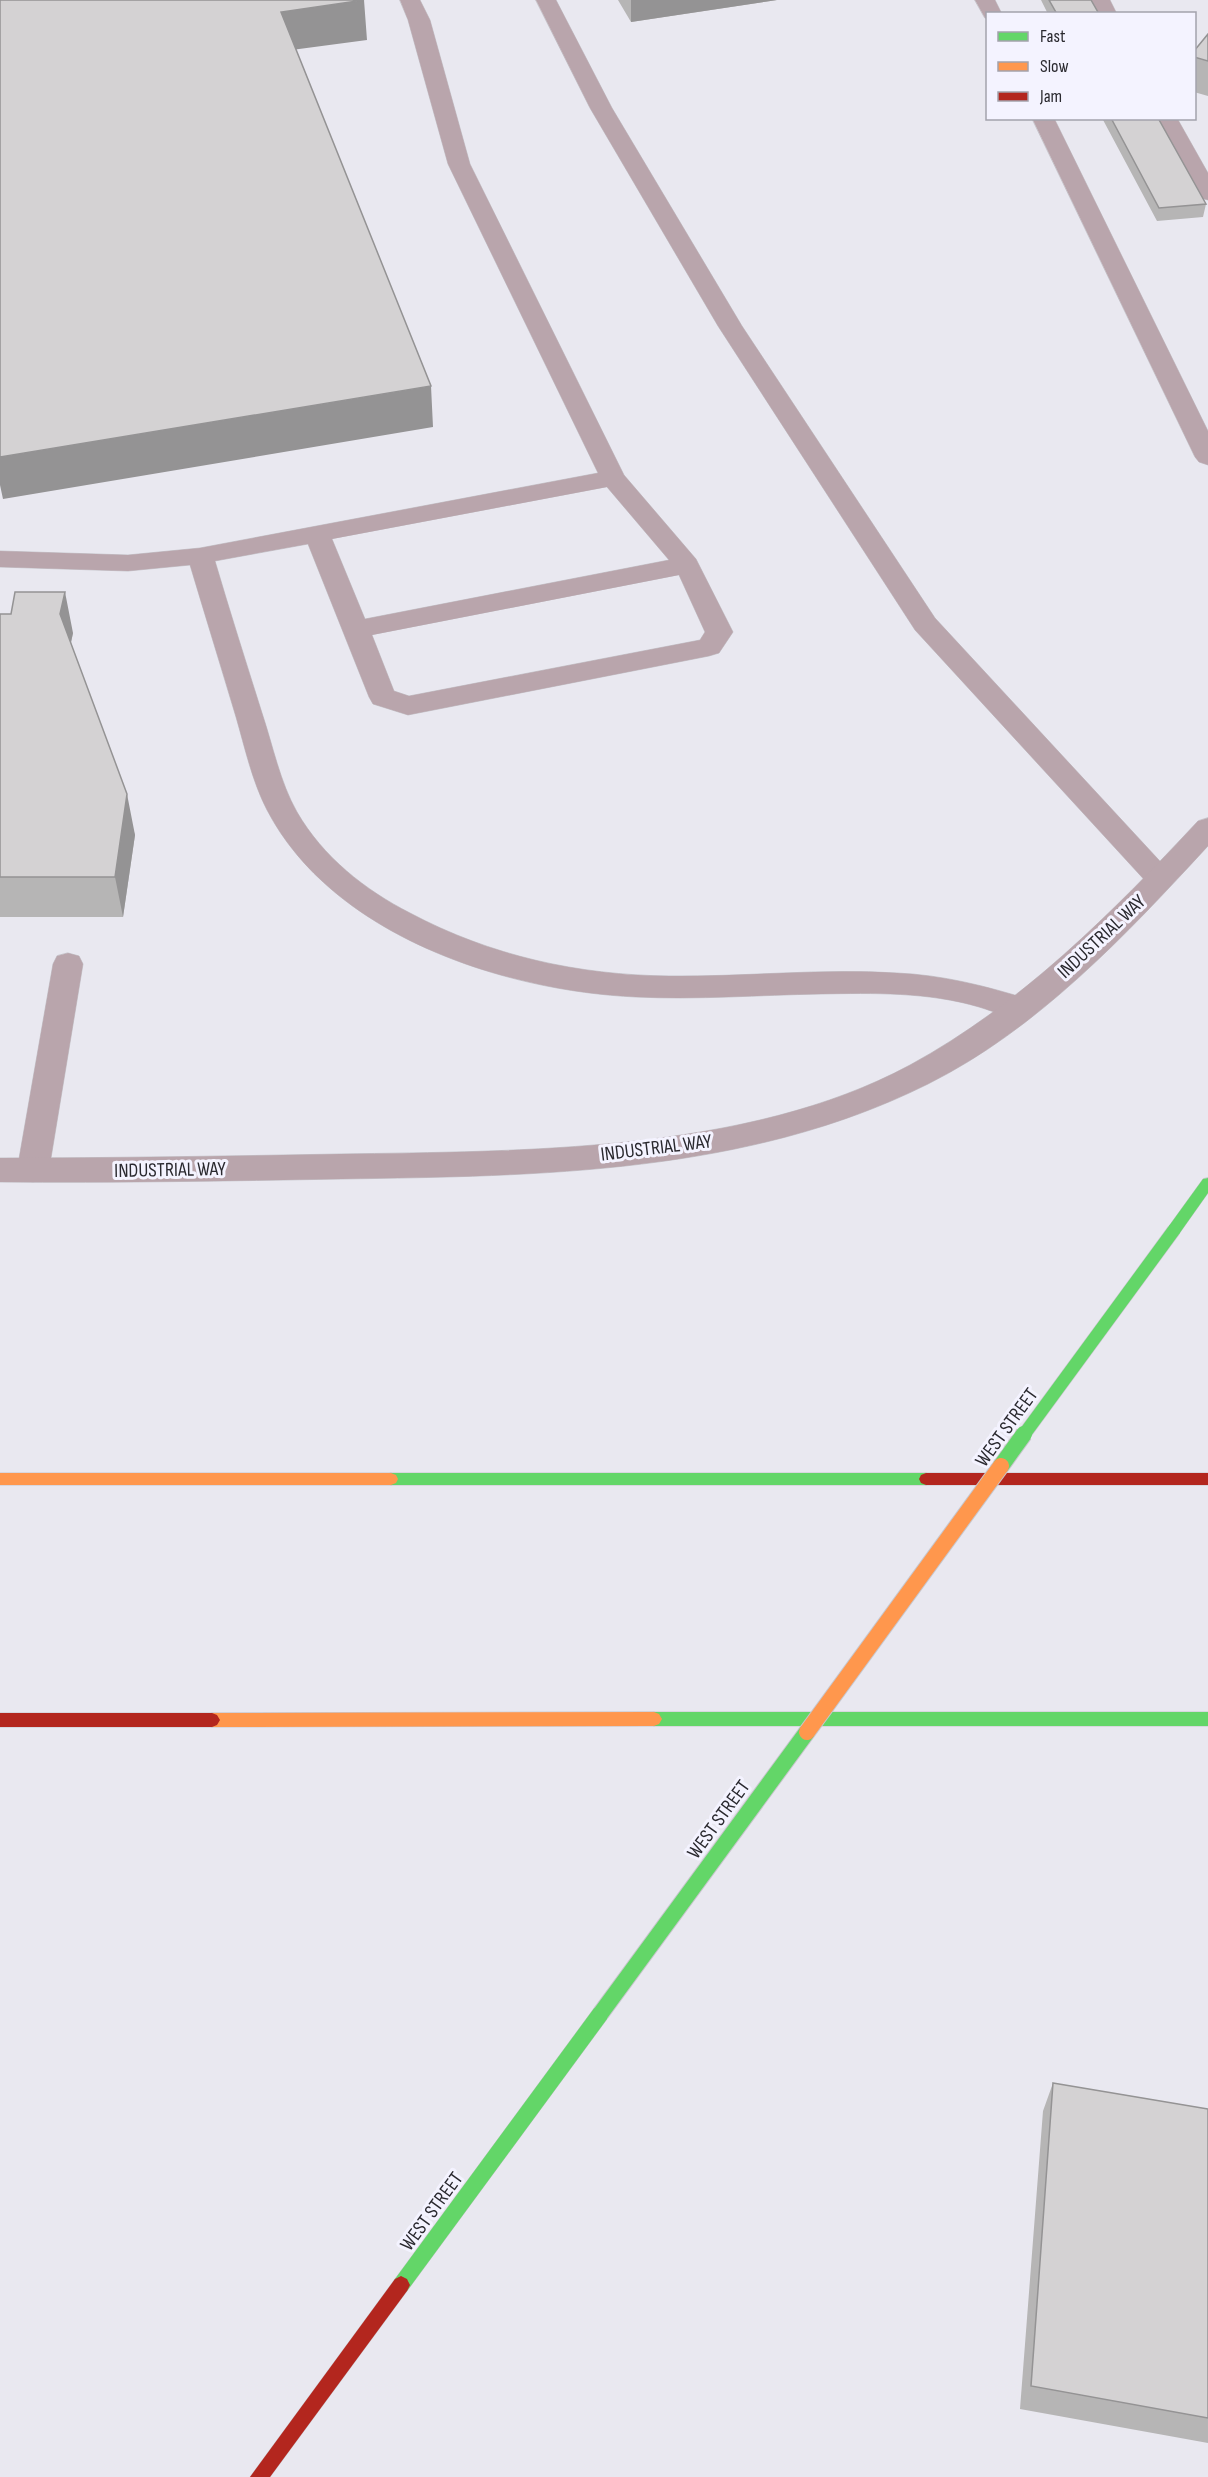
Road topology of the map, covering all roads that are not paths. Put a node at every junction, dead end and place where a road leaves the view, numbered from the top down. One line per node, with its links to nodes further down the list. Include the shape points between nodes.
1 (410, 0): 7 (street, via 459,164)
2 (546, 0): 14 (street, via 601,108 730,326 925,624)
3 (1044, 120): 6 (street)
4 (1167, 120): 5 (street)
5 (1208, 193)
6 (1208, 457)
7 (613, 478): 8 (street); 11 (street)
8 (317, 534): 9 (street); 12 (street)
9 (200, 556): 10 (street, via 128,563); 16 (street, via 281,808 308,853 359,898 419,933 496,963 585,981 667,987 859,983 913,986 973,994)
10 (0, 559)
11 (687, 565): 12 (street); 12 (street, via 718,632 709,647 408,706 382,696)
12 (354, 630)
13 (1208, 828): 14 (street, INDUSTRIAL WAY)
14 (1160, 879): 16 (street, INDUSTRIAL WAY, via 1118,925)
15 (68, 964): 18 (street)
16 (1020, 1008): 18 (street, INDUSTRIAL WAY, via 947,1058 878,1093 791,1124 698,1142 622,1153 425,1165)
17 (0, 1170): 18 (street, INDUSTRIAL WAY)
18 (33, 1170)
19 (1208, 1183): 26 (main road, WEST STREET, bridge)
20 (1208, 1470): 22 (main road)
21 (0, 1479): 22 (main road)
22 (1152, 1479): 23 (main road)
23 (1208, 1479)
24 (1208, 1719): 25 (main road)
25 (0, 1720)
26 (259, 2477)

